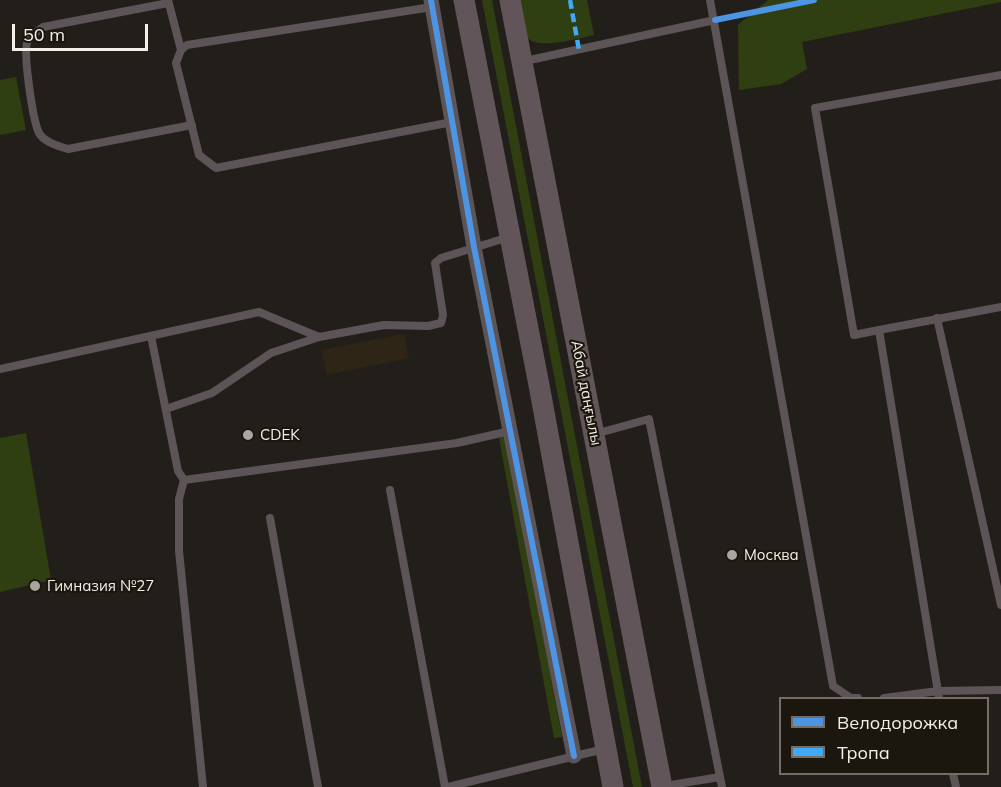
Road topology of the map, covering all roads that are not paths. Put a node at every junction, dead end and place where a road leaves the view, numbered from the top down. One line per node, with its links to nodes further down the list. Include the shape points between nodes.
1 (464, 0): 12 (main road)
2 (510, 0): 8 (main road, Абай даңғылы)
3 (710, 0): 6 (lane)
4 (168, 1): 7 (lane); 11 (lane, via 43,27 28,40 25,50 28,81 39,134 68,149)
5 (432, 3): 7 (lane, via 187,45); 10 (street)
6 (715, 20): 8 (lane); 29 (lane, via 833,686)
7 (182, 50): 11 (lane, via 176,63)
8 (523, 61): 22 (main road, Абай даңғылы)
9 (1001, 75): 16 (lane, via 815,108 854,335)
10 (452, 122): 11 (lane, via 216,168 199,155); 13 (street)
11 (192, 125)
12 (511, 236): 13 (lane); 31 (main road)
13 (474, 247): 18 (lane, via 435,263 441,323 384,325); 21 (street)
14 (1001, 307): 15 (lane)
15 (937, 318): 16 (lane); 26 (lane)
16 (879, 330): 28 (lane)
17 (151, 336): 18 (lane, via 259,312); 19 (lane); 20 (lane)
18 (319, 338): 20 (lane, via 271,353 212,393)
19 (0, 369)
20 (166, 409): 23 (lane, via 178,471)
21 (512, 430): 23 (lane, via 458,443); 32 (street)
22 (594, 434): 33 (lane, via 649,419); 39 (main road, Абай даңғылы)
23 (184, 480): 35 (lane, via 179,499 179,551)
24 (390, 490): 37 (lane)
25 (270, 518): 36 (lane)
26 (1001, 604)
27 (1001, 690): 28 (lane)
28 (938, 694): 30 (lane)
29 (850, 697)
30 (906, 697)
31 (606, 748): 32 (lane); 38 (main road)
32 (574, 756): 34 (lane)
33 (720, 777): 39 (lane); 40 (lane)
34 (470, 785): 37 (lane)
35 (203, 787)
36 (318, 787)
37 (447, 787)
38 (613, 787)
39 (662, 787)
40 (722, 787)

